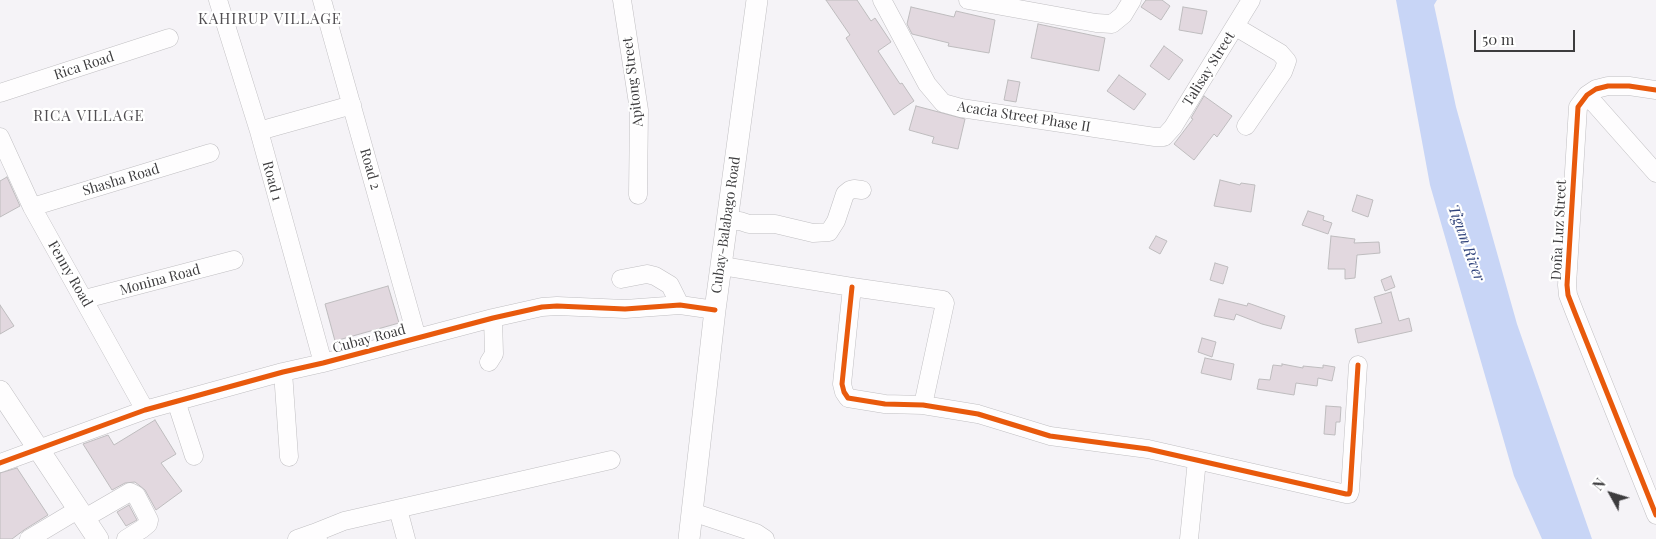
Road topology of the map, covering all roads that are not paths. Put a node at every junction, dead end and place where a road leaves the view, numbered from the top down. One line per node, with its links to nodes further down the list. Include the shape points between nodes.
1 (218, 0): 16 (street, Road 1)
2 (322, 0): 14 (street, Road 2)
3 (622, 0): 22 (street, Apitong Street, via 639,110)
4 (757, 0): 24 (main road, Cubay-Balabago Road)
5 (882, 0): 17 (street, Acacia Street Phase II, via 927,84 943,103)
6 (968, 0): 7 (street, via 1112,24 1123,15)
7 (1132, 0)
8 (1251, 0): 9 (street, Talisay Street)
9 (1236, 27): 15 (street, via 1280,53 1287,61); 17 (street, Talisay Street, via 1173,127)
10 (169, 38): 12 (street, Rica Road)
11 (1656, 90): 13 (street, via 1608,86)
12 (0, 93)
13 (1588, 95): 20 (street); 51 (street, Doña Luz Street, via 1578,107 1568,294)
14 (352, 105): 16 (street); 33 (street, Road 2)
15 (1246, 126)
16 (259, 131): 35 (street, Road 1)
17 (1164, 136)
18 (0, 137): 23 (street, Fenny Road)
19 (210, 153): 23 (street, Shasha Road)
20 (1656, 173)
21 (862, 190): 24 (street, via 850,190 846,194 829,232 813,233 775,224)
22 (638, 195)
23 (32, 207): 29 (street, Fenny Road)
24 (726, 221): 26 (main road, Cubay-Balabago Road)
25 (234, 260): 29 (street, Monina Road)
26 (722, 266): 28 (street); 31 (main road, Cubay-Balabago Road)
27 (620, 279): 30 (street, via 647,274 655,276 670,285)
28 (852, 287): 40 (street, via 842,376 844,392 848,398 885,404); 40 (street, via 942,300 944,304)
29 (85, 300): 41 (street, Fenny Road)
30 (680, 305): 31 (street, Cubay Road); 32 (street, Cubay Road, via 626,309 557,306)
31 (715, 310): 49 (main road, Cubay-Balabago Road)
32 (492, 318): 33 (street, Cubay Road); 34 (street, via 494,354)
33 (417, 338): 35 (street, Cubay Road)
34 (489, 362)
35 (323, 363): 37 (street, Cubay Road)
36 (1358, 365): 46 (street, via 1349,494)
37 (282, 372): 39 (street, Cubay Road); 44 (street)
38 (0, 391): 42 (main road)
39 (176, 401): 41 (street, Cubay Road); 43 (street)
40 (923, 405): 46 (street, via 978,414 1050,436 1148,449)
41 (146, 410): 42 (street, Cubay Road)
42 (38, 449): 47 (street, Cubay Road); 50 (main road)
43 (194, 456)
44 (289, 457)
45 (611, 460): 48 (street)
46 (1197, 460): 61 (street)
47 (0, 463)
48 (398, 509): 52 (street, via 344,521); 58 (street)
49 (692, 512): 59 (main road, Cubay-Balabago Road); 60 (street, via 756,533)
50 (77, 514): 53 (street); 54 (main road); 55 (main road); 56 (street, via 130,492 136,495 150,520)
51 (1656, 514)
52 (316, 536): 57 (street)
53 (29, 539)
54 (81, 539)
55 (98, 539)
56 (126, 539)
57 (297, 539)
58 (406, 539)
59 (689, 539)
60 (765, 539)
61 (1190, 539)

